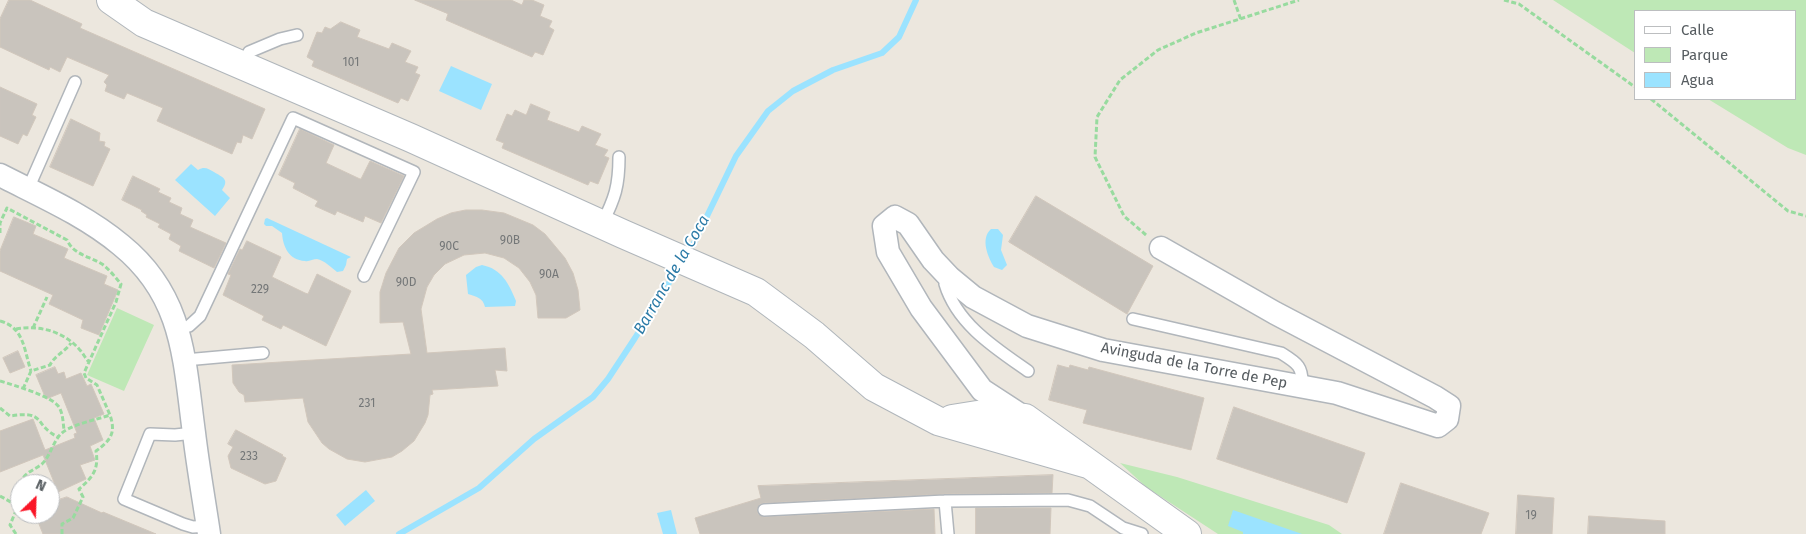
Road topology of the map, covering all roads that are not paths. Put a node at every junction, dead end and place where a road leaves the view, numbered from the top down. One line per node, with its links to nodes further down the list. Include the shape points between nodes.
1 (111, 0): 4 (main road, via 144,23)
2 (148, 0): 4 (main road, via 152,8)
3 (297, 35): 4 (lane, via 250,52)
4 (236, 62): 9 (main road)
5 (75, 82): 8 (lane)
6 (619, 157): 9 (lane)
7 (0, 175): 8 (street)
8 (28, 189): 14 (street, via 87,220 122,245 150,273 170,306)
9 (612, 229): 20 (main road, via 756,292 814,335 874,387)
10 (1162, 248): 18 (street, Avinguda de la Torre de Pep, via 1435,397 1449,406 1447,419 1438,426 1337,393)
11 (364, 276): 14 (lane, via 414,172 293,118 200,316 189,326)
12 (950, 278): 17 (lane, via 944,284 955,308 989,344); 18 (street, Avinguda de la Torre de Pep, via 973,297 1027,326 1103,350); 19 (street, Avinguda de la Torre de Pep, via 908,224 895,217 884,226 888,252 922,308 982,390)
13 (1133, 319): 18 (lane, via 1281,353 1296,362 1302,374)
14 (178, 329): 16 (street)
15 (263, 353): 16 (lane)
16 (185, 360): 21 (street)
17 (1028, 371)
18 (1302, 386)
19 (1025, 418): 20 (main road, via 977,415); 22 (main road)
20 (938, 421): 22 (main road)
21 (194, 433): 25 (street); 25 (lane, via 150,434 124,498 183,524)
22 (1088, 464): 26 (main road)
23 (945, 501): 24 (lane); 27 (lane); 28 (lane, via 1068,500 1090,506 1123,528)
24 (764, 510)
25 (208, 530)
26 (1178, 532)
27 (948, 534)
28 (1142, 534)

